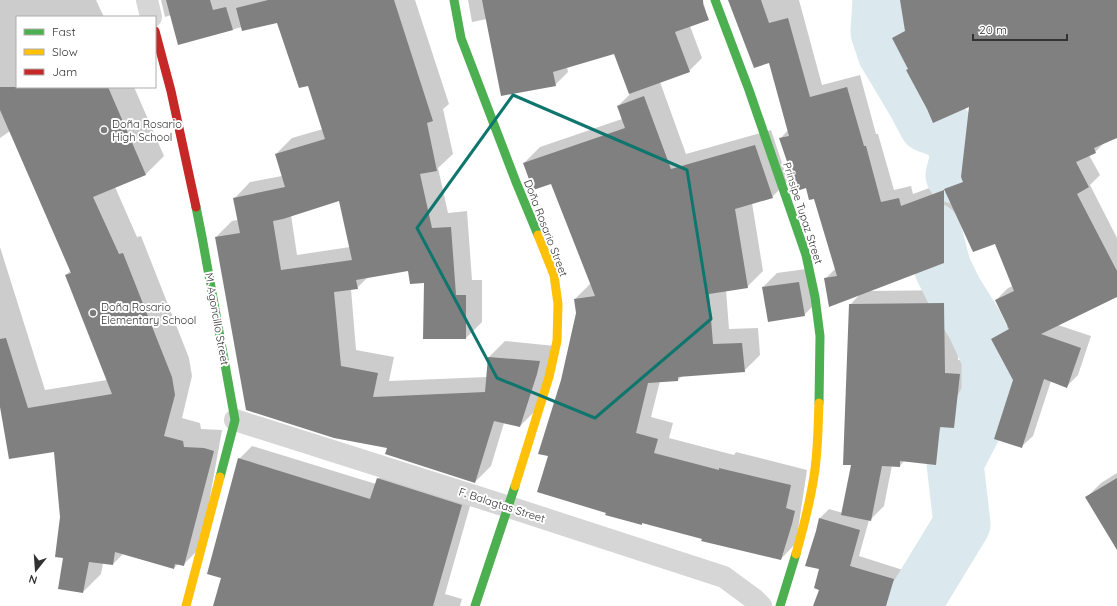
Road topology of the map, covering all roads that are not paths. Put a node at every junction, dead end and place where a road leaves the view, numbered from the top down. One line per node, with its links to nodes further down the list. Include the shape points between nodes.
1 (147, 0): 4 (street)
2 (454, 0): 7 (street, Doña Rosario Street, via 461,38 554,275 558,304 556,341 549,377)
3 (716, 0): 11 (street, Prinsipe Tupaz Street, via 806,255 820,336 818,441 814,477 804,527)
4 (151, 16)
5 (156, 35): 6 (street, M. Agoncillo Street, via 171,91 202,238)
6 (235, 420): 7 (street, F. Balagtas Street); 8 (street, M. Agoncillo Street)
7 (509, 507): 9 (street, Doña Rosario Street); 10 (street, F. Balagtas Street, via 724,577)
8 (186, 606)
9 (475, 606)
10 (761, 606)
11 (780, 606)

